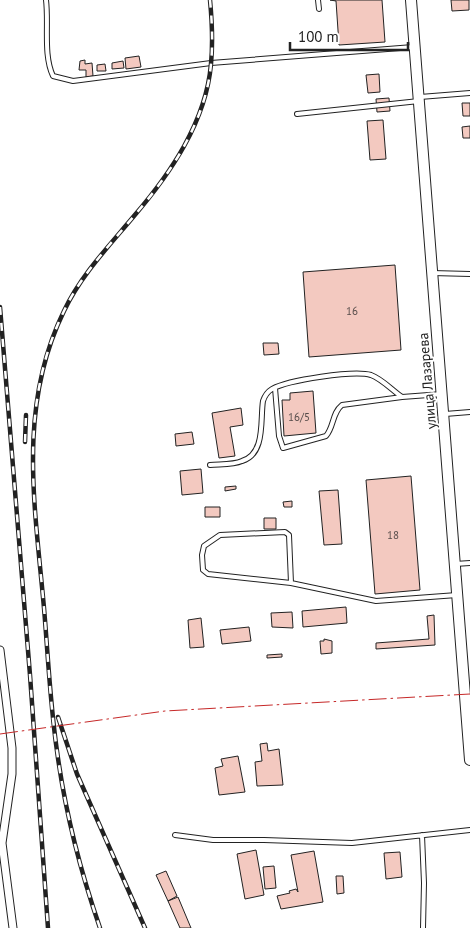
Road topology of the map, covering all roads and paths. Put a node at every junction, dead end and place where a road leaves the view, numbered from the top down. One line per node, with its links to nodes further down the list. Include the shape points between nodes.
1 (46, 0): 5 (lane, via 49,68 53,76 73,82 211,63)
2 (318, 0): 4 (lane)
3 (412, 0): 5 (main road, улица Лазарева)
4 (319, 9)
5 (415, 47): 7 (main road, улица Лазарева)
6 (470, 93): 7 (lane)
7 (419, 99): 8 (lane); 9 (main road, улица Лазарева)
8 (297, 114)
9 (432, 273): 10 (lane); 12 (main road, улица Лазарева)
10 (470, 274)
11 (275, 388): 13 (lane, via 311,378 363,374 378,379); 13 (lane, via 283,448 326,436 342,405); 16 (lane, via 265,394 258,446 249,458 242,462)
12 (442, 394): 13 (lane); 15 (main road, улица Лазарева)
13 (402, 397)
14 (470, 412): 15 (lane)
15 (444, 414): 18 (main road, улица Лазарева)
16 (210, 465)
17 (470, 563): 18 (lane)
18 (455, 564): 20 (main road, улица Лазарева)
19 (291, 583): 19 (lane, via 208,574 203,570 204,546 220,535 285,532 289,535); 20 (lane, via 376,601)
20 (457, 595): 22 (main road, улица Лазарева)
21 (0, 650): 27 (street, via 12,748 12,774 2,844)
22 (468, 711): 23 (main road, улица Лазарева)
23 (470, 760)
24 (470, 830): 26 (lane)
25 (175, 835): 26 (lane, via 213,840 352,843)
26 (422, 835): 28 (lane)
27 (13, 928)
28 (423, 928)

